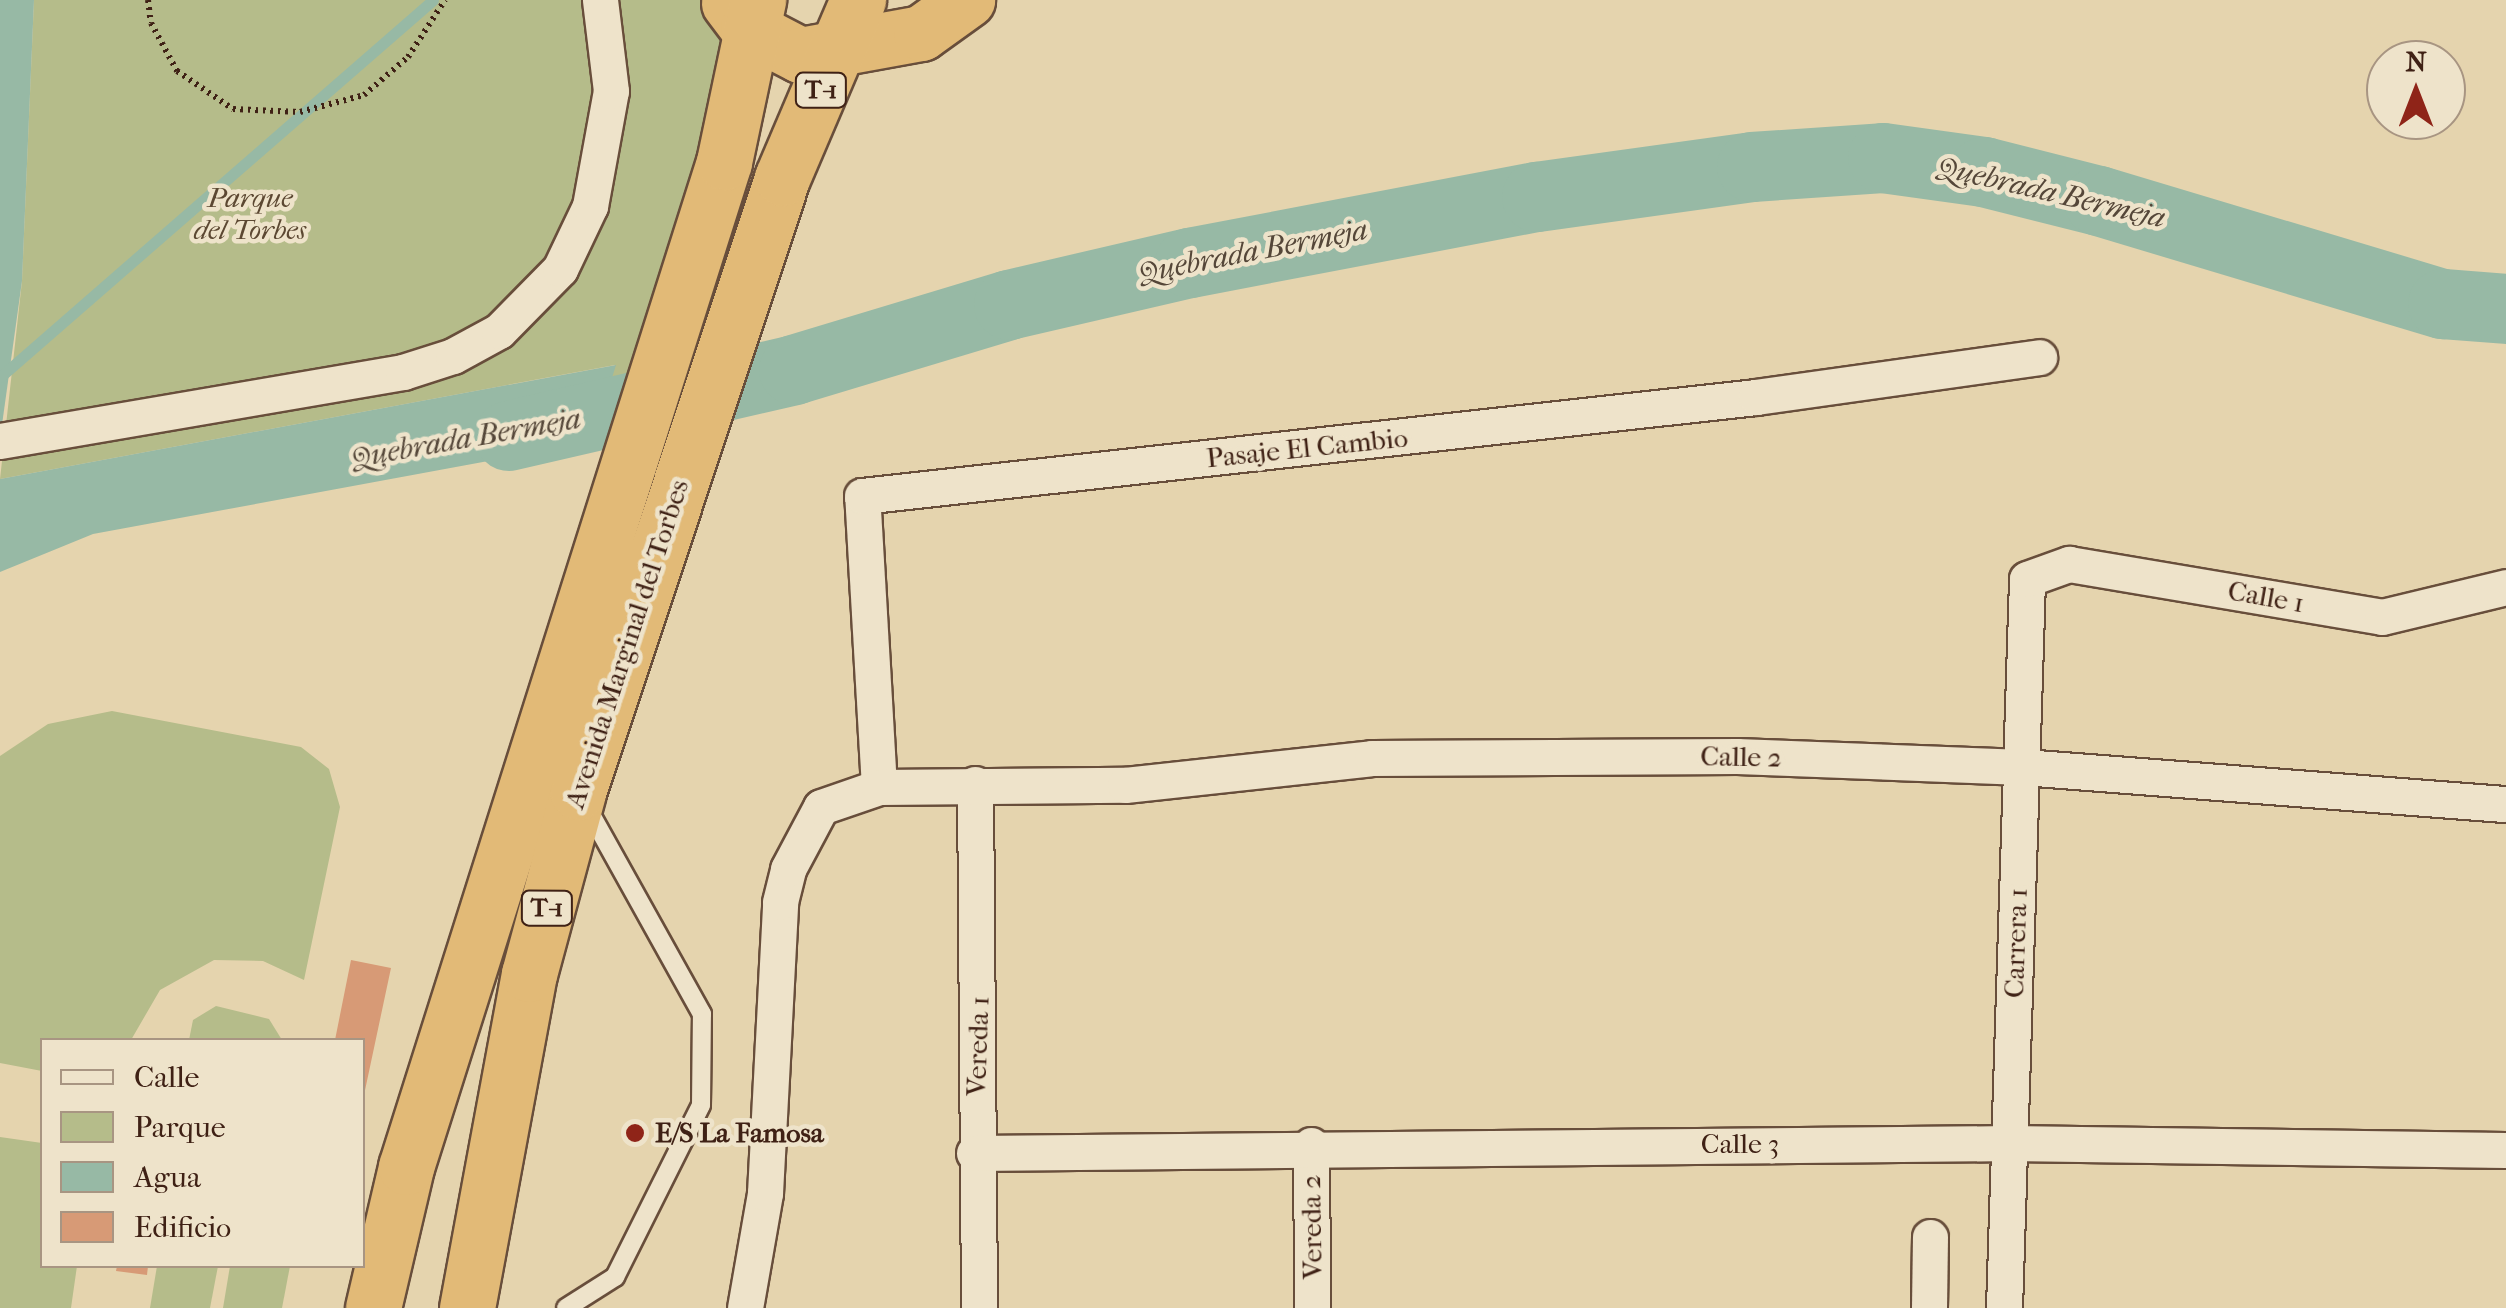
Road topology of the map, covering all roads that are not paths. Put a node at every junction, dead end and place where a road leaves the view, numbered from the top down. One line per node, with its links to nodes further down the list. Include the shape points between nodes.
1 (600, 0): 6 (street, via 612,74 596,190 569,254 526,308 484,340 420,368)
2 (967, 0): 4 (highway, via 921,33)
3 (745, 9): 4 (highway, via 800,55); 19 (highway, Avenida Marginal del Torbes / T-1, via 724,162 406,1166)
4 (849, 23): 12 (highway, Avenida Marginal del Torbes / T-1, via 782,178)
5 (2040, 357): 11 (street, Pasaje El Cambio, via 1737,399 862,496)
6 (0, 441)
7 (2027, 579): 8 (street, Calle 1, via 2069,564 2382,617); 9 (street, Carrera 1)
8 (2506, 587)
9 (2023, 766): 10 (street, Calle 2, via 1737,756 1372,758 1125,785); 13 (street, Calle 2); 14 (street, Carrera 1)
10 (976, 784): 11 (street, Calle 2); 17 (street, Vereda 1, via 981,951)
11 (879, 787): 22 (street, Calle 2, via 821,807 788,868 780,902 765,1193)
12 (578, 792): 20 (highway, Avenida Marginal del Torbes / T-1, via 529,974); 21 (lane, via 702,1014 702,1086 701,1105 615,1277)
13 (2506, 804)
14 (2009, 1143): 15 (street, Calle 3); 16 (street, Calle 3); 26 (street, Carrera 1)
15 (1311, 1146): 17 (street, Calle 3); 24 (street, Vereda 2)
16 (2506, 1150)
17 (974, 1153): 23 (street, Vereda 1)
18 (1930, 1237): 25 (street)
19 (373, 1308)
20 (467, 1308)
21 (566, 1308)
22 (745, 1308)
23 (979, 1308)
24 (1312, 1308)
25 (1929, 1308)
26 (2004, 1308)

